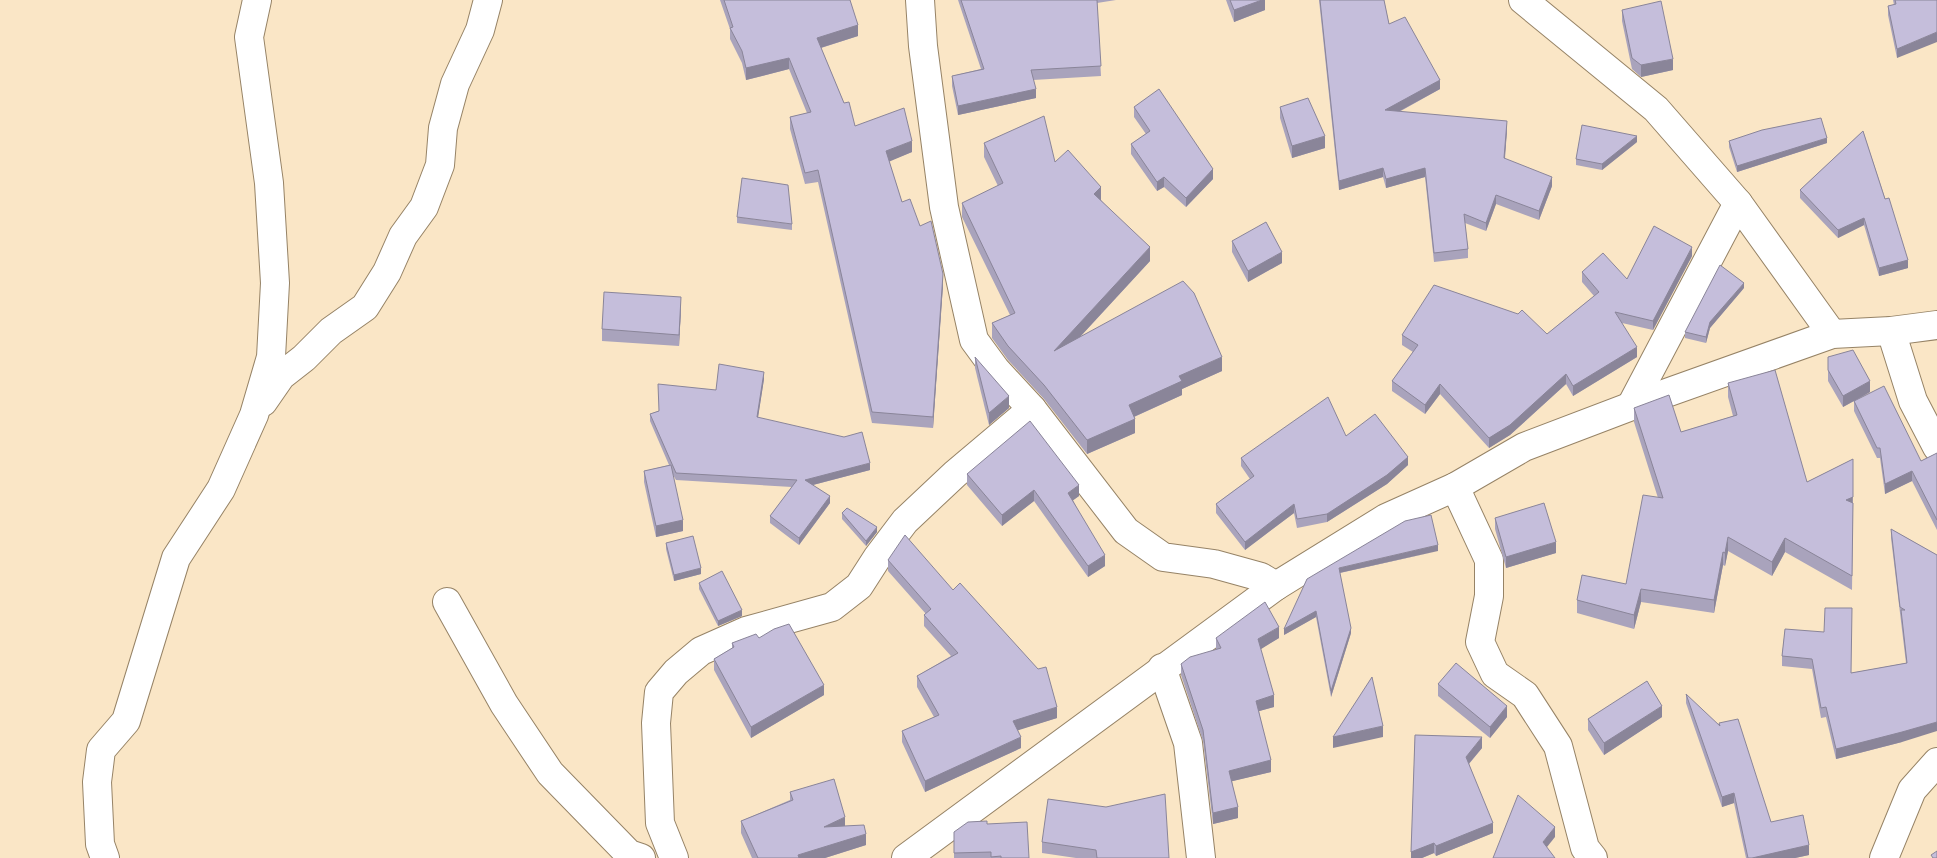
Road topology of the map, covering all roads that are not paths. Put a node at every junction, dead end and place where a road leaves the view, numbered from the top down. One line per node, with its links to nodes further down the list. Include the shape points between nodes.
1 (256, 0): 11 (street, via 249,37 269,183 275,283 271,357)
2 (488, 0): 11 (street, via 480,30 455,84 443,128 440,165 424,207 403,236 387,272 365,307 331,331 281,376)
3 (920, 0): 10 (street, via 944,207 974,340)
4 (1523, 0): 5 (street, via 1656,109)
5 (1738, 203): 8 (street); 9 (street)
6 (1937, 325): 7 (street)
7 (1891, 331): 8 (street); 12 (street, via 1913,401)
8 (1832, 334): 9 (street)
9 (1631, 406): 13 (street, via 1524,447)
10 (1032, 409): 14 (street, via 1126,531 1163,557 1214,564 1261,577); 21 (street, via 955,474 906,521 859,586 832,607 746,631 701,652 676,672 659,692 656,723 660,823)
11 (254, 415): 19 (street, via 222,489 176,558 126,721 101,750 96,782 100,844)
12 (1937, 447)
13 (1454, 487): 14 (street, via 1386,518); 24 (street, via 1489,560 1489,596 1480,642 1495,674 1525,695 1558,746 1585,848)
14 (1276, 586): 16 (street)
15 (447, 602): 20 (street, via 504,704 550,773 629,854)
16 (1162, 668): 18 (street); 23 (street, via 1188,743)
17 (1937, 762): 25 (street, via 1912,790)
18 (936, 847): 22 (street)
19 (105, 858)
20 (641, 858)
21 (674, 858)
22 (906, 858)
23 (1201, 858)
24 (1593, 858)
25 (1884, 858)

